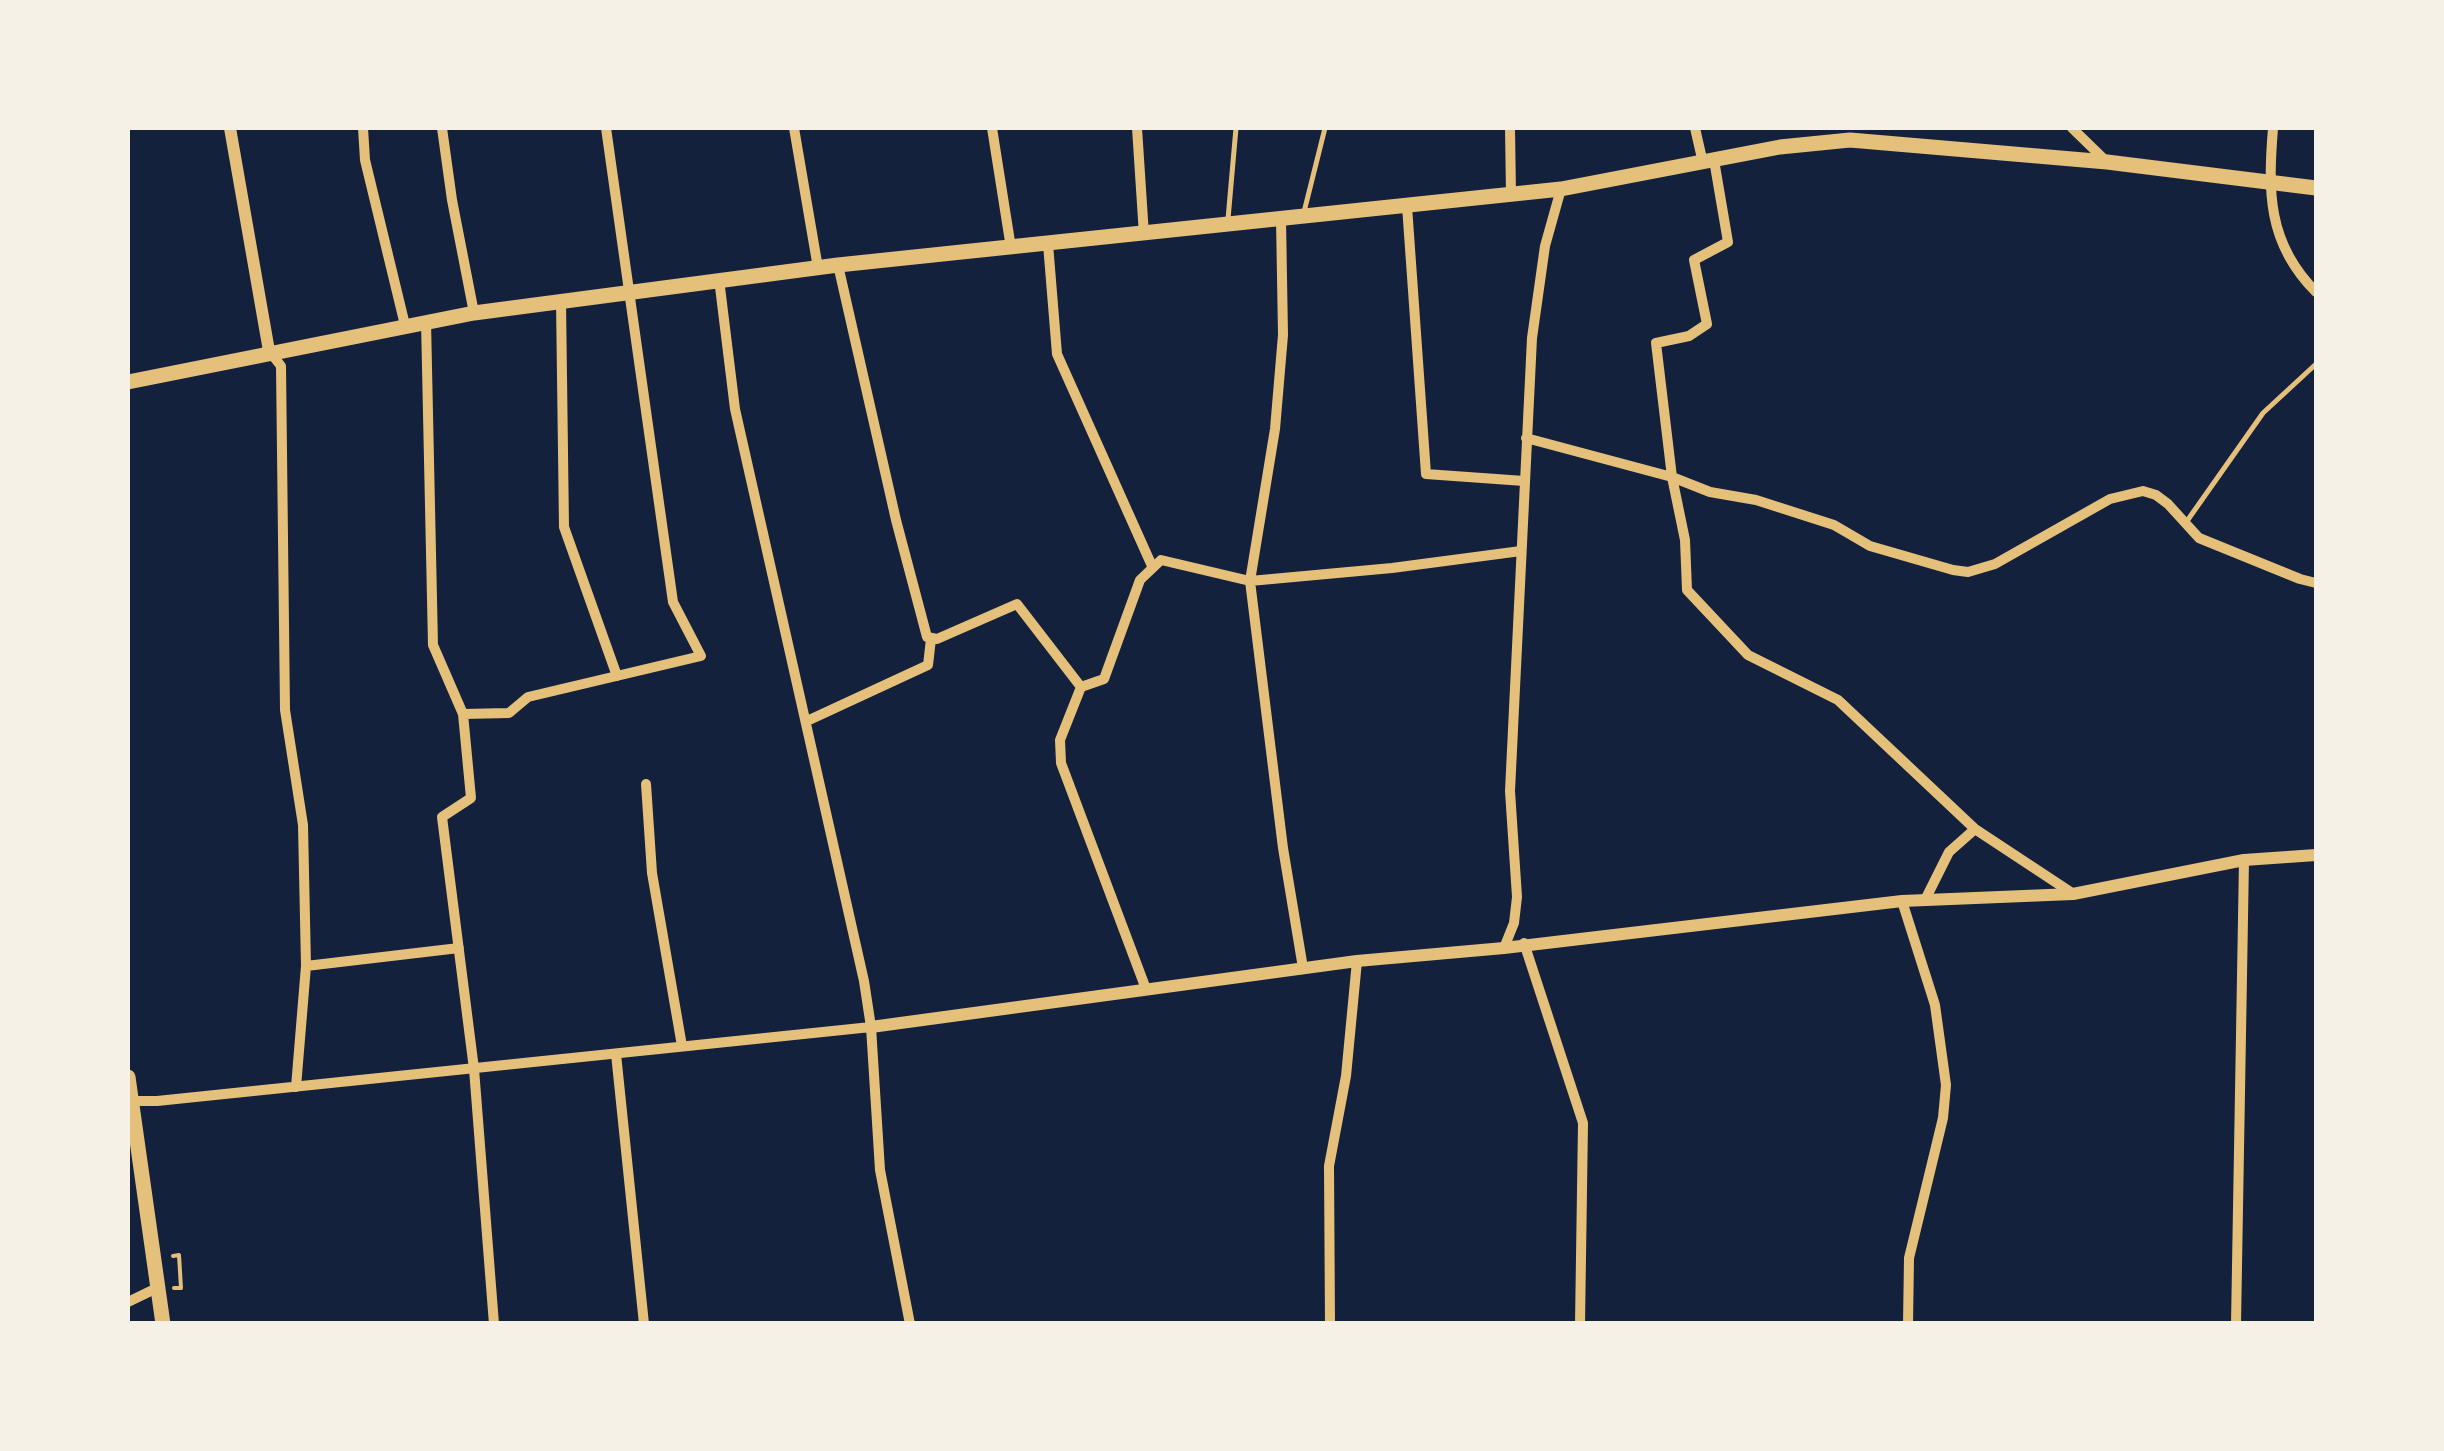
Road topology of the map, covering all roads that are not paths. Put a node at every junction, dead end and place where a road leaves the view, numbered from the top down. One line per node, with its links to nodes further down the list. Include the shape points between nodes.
1 (230, 128): 37 (street)
2 (363, 128): 36 (street)
3 (442, 128): 34 (street)
4 (606, 128): 31 (street)
5 (794, 128): 29 (street)
6 (992, 128): 27 (street)
7 (1137, 128): 25 (street)
8 (1236, 128): 24 (lane)
9 (1325, 128): 22 (lane)
10 (1510, 128): 20 (street)
11 (1695, 128): 15 (street)
12 (2072, 128): 16 (street)
13 (2272, 128): 17 (street)
14 (1848, 134): 15 (main road); 16 (main road)
15 (1708, 162): 19 (main road); 41 (street, via 1728,242 1694,260 1707,324 1656,343)
16 (2107, 162): 17 (main road)
17 (2268, 181): 18 (main road); 32 (street, via 2282,241)
18 (2316, 188)
19 (1562, 189): 20 (main road); 40 (street, via 1536,292)
20 (1510, 194): 21 (main road)
21 (1407, 206): 22 (main road); 42 (street, via 1426,474)
22 (1303, 216): 23 (main road)
23 (1281, 218): 24 (main road); 46 (street, via 1277,410)
24 (1228, 224): 25 (main road)
25 (1144, 235): 26 (main road)
26 (1048, 244): 27 (main road); 45 (street, via 1057,354)
27 (1012, 250): 28 (main road)
28 (838, 265): 29 (main road); 48 (street, via 896,520)
29 (818, 268): 30 (main road)
30 (719, 279): 31 (main road); 52 (street, via 735,409)
31 (630, 292): 33 (main road); 49 (street, via 672,602 701,656)
32 (2316, 292)
33 (561, 302): 34 (main road); 49 (street, via 564,527)
34 (474, 313): 35 (main road)
35 (426, 321): 36 (main road); 51 (street, via 433,645)
36 (405, 325): 37 (main road)
37 (269, 352): 39 (main road); 64 (street, via 281,366 285,710 304,824)
38 (2316, 364): 43 (lane, via 2263,414)
39 (128, 382)
40 (1526, 438): 41 (street); 42 (street)
41 (1672, 477): 43 (street, via 1834,525 1870,546 1968,572 2128,492 2156,495); 54 (street, via 1685,540 1685,580 1696,602 1748,655 1838,700)
42 (1524, 481): 44 (street)
43 (2186, 524): 47 (street, via 2199,538)
44 (1521, 551): 46 (street); 62 (street, via 1510,792 1517,896)
45 (1152, 566): 46 (street, via 1160,560); 50 (street, via 1140,580 1104,679)
46 (1250, 581): 65 (street)
47 (2316, 583)
48 (931, 640): 50 (street, via 1018,604); 52 (street, via 928,665)
49 (617, 676): 51 (street, via 528,698 509,712)
50 (1081, 687): 66 (street, via 1060,740 1061,763)
51 (462, 714): 61 (street, via 472,798 442,816)
52 (807, 720): 67 (street)
53 (646, 784): 68 (street, via 652,872)
54 (1974, 829): 57 (street); 58 (street, via 1948,852)
55 (2316, 855): 56 (street)
56 (2244, 860): 57 (street); 83 (street)
57 (2072, 894): 58 (street)
58 (1926, 898): 59 (street)
59 (1902, 900): 60 (street); 82 (street, via 1935,1006 1946,1085 1909,1258)
60 (1524, 944): 62 (street); 81 (street, via 1582,1123)
61 (459, 948): 64 (street); 70 (street)
62 (1504, 948): 63 (street)
63 (1357, 961): 65 (street); 80 (street, via 1346,1076 1328,1166)
64 (306, 966): 72 (street)
65 (1303, 968): 66 (street)
66 (1146, 990): 67 (street)
67 (871, 1027): 68 (street); 79 (street, via 880,1170)
68 (682, 1046): 69 (street)
69 (616, 1054): 70 (street); 78 (street)
70 (474, 1069): 72 (street); 77 (street)
71 (128, 1078): 73 (main road)
72 (296, 1087): 73 (street)
73 (131, 1100): 74 (main road)
74 (159, 1287): 75 (street); 76 (main road)
75 (128, 1302)
76 (164, 1324)
77 (494, 1324)
78 (644, 1324)
79 (910, 1324)
80 (1330, 1324)
81 (1580, 1324)
82 (1908, 1324)
83 (2236, 1324)

